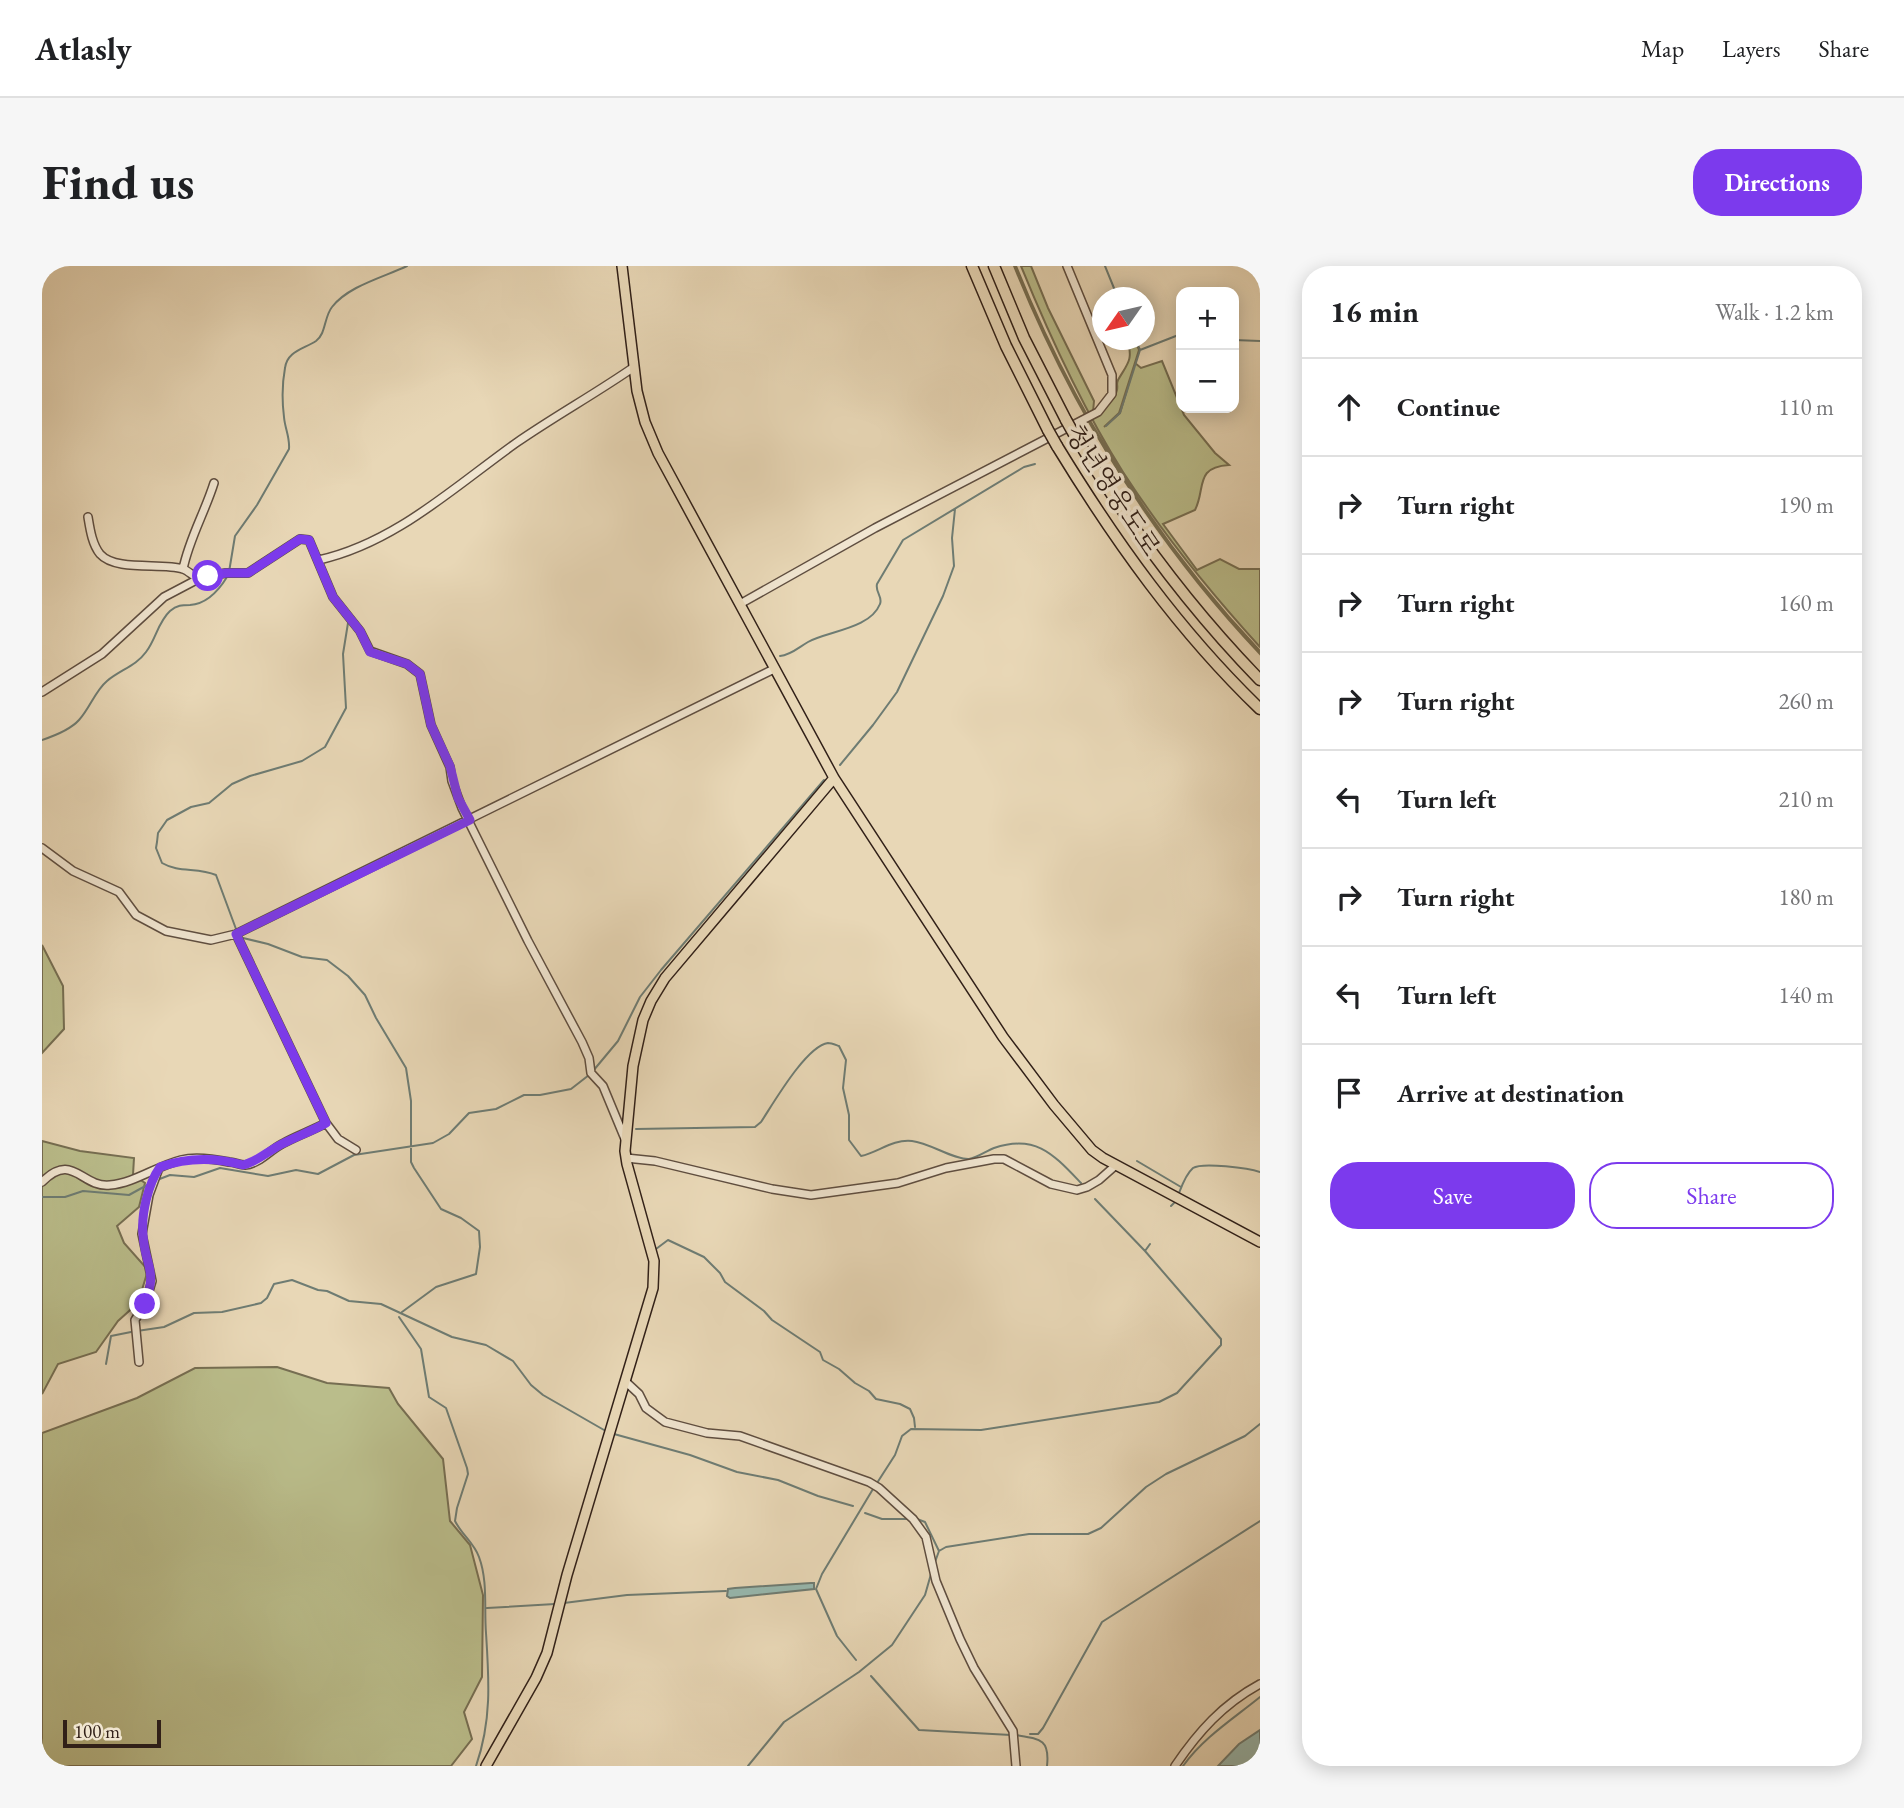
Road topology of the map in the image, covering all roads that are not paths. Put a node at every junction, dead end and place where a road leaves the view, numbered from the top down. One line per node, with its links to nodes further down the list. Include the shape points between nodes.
1 (622, 266): 5 (main road)
2 (972, 266): 15 (highway, 청년영웅도로, bridge, via 1048,430 1115,538 1200,646)
3 (994, 266): 13 (highway, 청년영웅도로, bridge, via 1066,421 1132,526 1197,612)
4 (1067, 266): 11 (street, via 1112,375 1112,394 1098,412)
5 (634, 367): 8 (street, via 541,426 392,532); 11 (main road, via 650,435)
6 (214, 483): 9 (street)
7 (88, 517): 9 (street, via 94,544 107,559)
8 (319, 560): 10 (street, via 309,540 303,538 252,572); 17 (street, via 333,597 370,652 407,664 420,674 431,725)
9 (183, 569): 10 (street)
10 (197, 578): 14 (street, via 156,603 93,661)
11 (740, 604): 12 (main road)
12 (774, 670): 16 (main road); 17 (street)
13 (1260, 680)
14 (42, 692)
15 (1260, 709)
16 (834, 778): 21 (main road, via 657,991 636,1048); 24 (main road, via 1017,1058 1086,1144)
17 (470, 820): 19 (street); 21 (street, via 588,1053 592,1073 603,1086)
18 (42, 848): 19 (street, via 82,876 119,892 136,915 159,928 211,940)
19 (236, 934): 20 (street)
20 (326, 1123): 22 (street, via 338,1139); 25 (street, via 249,1164 195,1158)
21 (625, 1141): 23 (main road)
22 (356, 1150)
23 (626, 1158): 24 (street, via 811,1195 913,1180 946,1168 1004,1159 1051,1184 1077,1190 1099,1180); 29 (main road, via 654,1269 653,1288)
24 (1116, 1164): 27 (main road)
25 (160, 1167): 26 (street, via 111,1185 69,1170 55,1171); 28 (street, via 142,1234 152,1281 135,1320)
26 (42, 1182)
27 (1260, 1242)
28 (139, 1362)
29 (625, 1381): 31 (main road, via 547,1653); 32 (street, via 646,1408 665,1422 740,1436 869,1482 914,1518 926,1537 936,1581 960,1639 1013,1731)
30 (1260, 1684): 33 (street, via 1209,1722)
31 (486, 1766)
32 (1016, 1766)
33 (1175, 1766)

